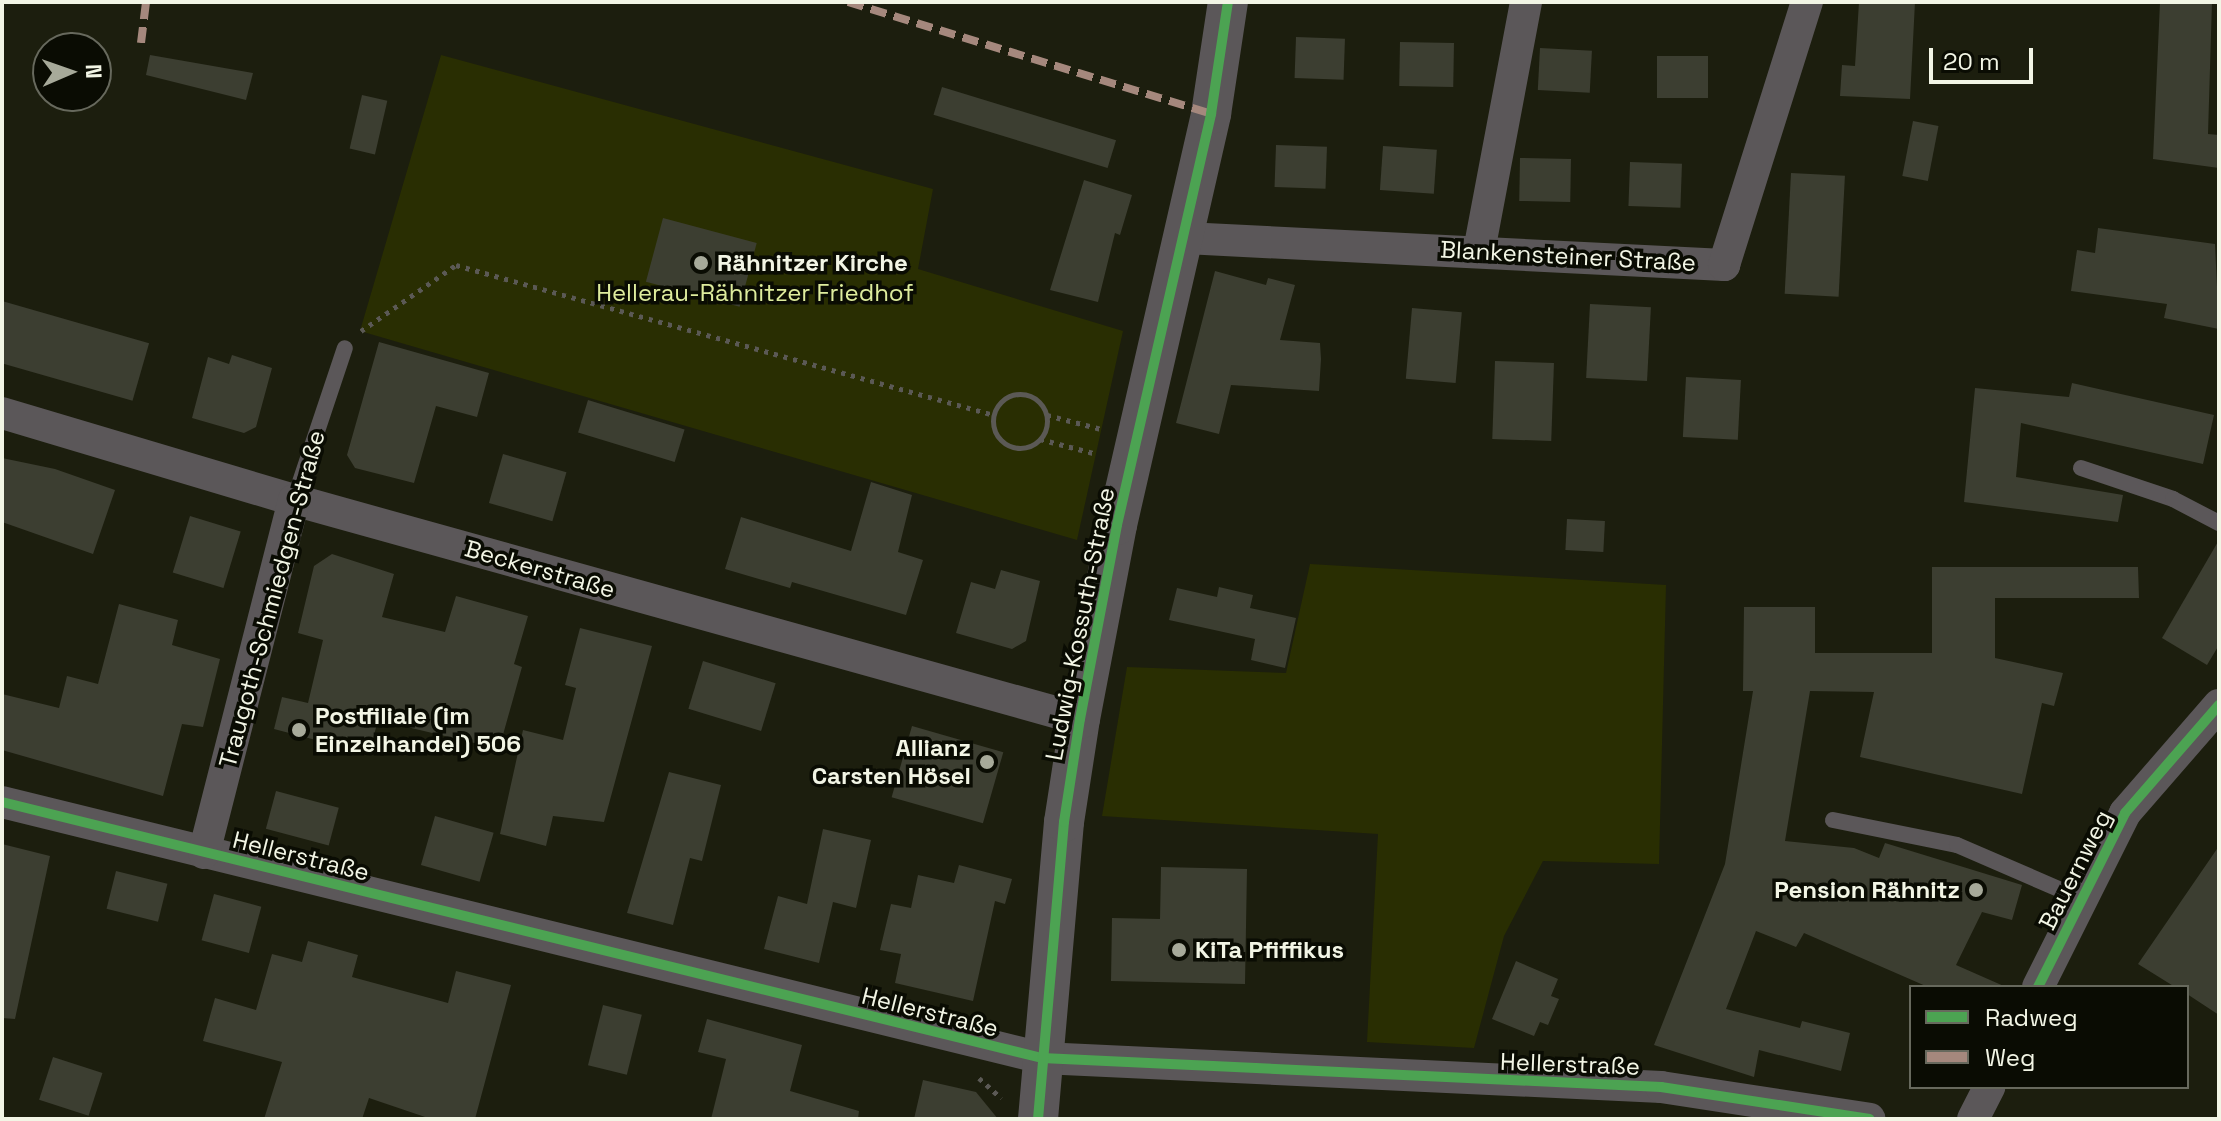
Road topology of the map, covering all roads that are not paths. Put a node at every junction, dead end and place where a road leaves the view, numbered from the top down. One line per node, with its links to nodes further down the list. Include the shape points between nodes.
1 (1228, 2): 4 (street, Ludwig-Kossuth-Straße)
2 (1526, 2): 5 (street)
3 (1807, 2): 5 (street, Blankensteiner Straße, via 1724,265)
4 (1185, 238): 5 (street, Blankensteiner Straße); 12 (street, Ludwig-Kossuth-Straße, via 1117,525)
5 (1479, 251)
6 (345, 348): 9 (lane, Traugoth-Schmiedgen-Straße)
7 (2, 413): 9 (street, Beckerstraße)
8 (2081, 468): 10 (lane, via 2173,499)
9 (294, 500): 12 (street, Beckerstraße); 15 (street, Traugoth-Schmiedgen-Straße)
10 (2219, 523)
11 (2219, 705): 16 (street, Bauernweg, via 2125,813)
12 (1080, 719): 18 (street, Ludwig-Kossuth-Straße, via 1064,822)
13 (2, 802): 15 (street, Hellerstraße)
14 (1833, 820): 16 (lane, via 1957,845)
15 (204, 853): 18 (street, Hellerstraße)
16 (2082, 899): 17 (street, Bauernweg)
17 (2039, 985)
18 (1042, 1058): 20 (street, Ludwig-Kossuth-Straße); 21 (street, Hellerstraße, via 1661,1087)
19 (1988, 1089): 22 (street)
20 (1038, 1119)
21 (1870, 1119)
22 (1973, 1119)

